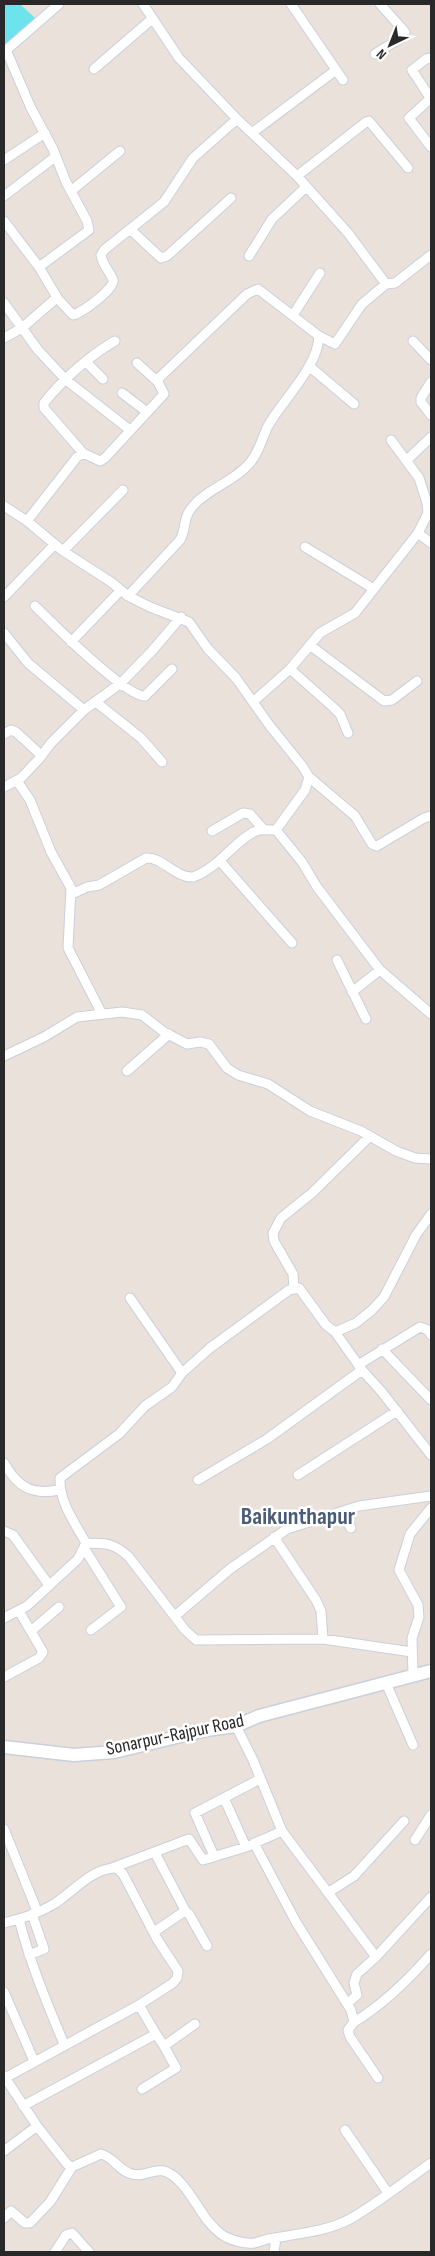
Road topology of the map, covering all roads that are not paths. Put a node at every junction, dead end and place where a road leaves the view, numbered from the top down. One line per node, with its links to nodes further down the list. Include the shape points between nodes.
1 (59, 4): 6 (street)
2 (143, 4): 5 (street)
3 (292, 4): 10 (street)
4 (380, 4): 7 (street, via 405,32)
5 (152, 19): 9 (street); 13 (street, via 179,58)
6 (5, 51): 15 (street)
7 (375, 54)
8 (431, 58): 12 (street, via 412,70)
9 (94, 69)
10 (336, 70): 11 (street); 14 (street)
11 (343, 80)
12 (431, 99): 16 (street, via 409,118)
13 (237, 119): 14 (street); 27 (street, via 193,158 164,202)
14 (252, 132): 21 (street)
15 (45, 133): 18 (street); 19 (street)
16 (431, 147)
17 (120, 151): 23 (street)
18 (56, 157): 23 (street); 24 (street)
19 (4, 160)
20 (408, 168): 21 (street, via 369,121)
21 (296, 176): 22 (street)
22 (305, 188): 29 (street, via 272,219); 32 (street, via 348,233)
23 (71, 191): 30 (street, via 89,230)
24 (4, 196)
25 (231, 198): 27 (street, via 161,258)
26 (4, 222): 30 (street)
27 (131, 230): 33 (street, via 101,255 101,262 113,279 108,291 73,315)
28 (431, 255): 32 (street, via 395,283)
29 (248, 256)
30 (39, 268): 33 (street)
31 (320, 273): 35 (street)
32 (386, 284): 37 (street, via 362,304 335,344)
33 (58, 299): 36 (street)
34 (4, 303): 36 (street)
35 (293, 315): 37 (street); 47 (street, via 258,290 252,290 164,371)
36 (22, 328): 38 (street); 46 (street)
37 (319, 336): 44 (street, via 318,347)
38 (4, 338)
39 (115, 341): 42 (street)
40 (413, 342): 41 (street)
41 (431, 360)
42 (86, 362): 45 (street); 46 (street)
43 (136, 363): 47 (street)
44 (309, 366): 50 (street); 67 (street, via 268,428 248,466 194,505 184,522 185,531 180,540)
45 (103, 379)
46 (66, 380): 53 (street); 56 (street, via 47,400 44,408)
47 (158, 382): 51 (street, via 164,394)
48 (431, 382): 52 (street, via 421,402)
49 (122, 393): 51 (street)
50 (354, 404)
51 (147, 412): 53 (street)
52 (431, 415)
53 (130, 430): 56 (street, via 100,461)
54 (431, 437): 57 (street)
55 (391, 440): 57 (street)
56 (83, 453): 60 (street)
57 (407, 460): 61 (street, via 419,478 427,503 428,513)
58 (123, 490): 65 (street)
59 (4, 506): 60 (street)
60 (27, 521): 63 (street)
61 (418, 533): 62 (street); 66 (street)
62 (431, 543)
63 (55, 544): 65 (street); 68 (street)
64 (305, 547): 66 (street)
65 (63, 551): 67 (street)
66 (374, 589): 73 (street, via 355,613 326,628)
67 (124, 594): 70 (street); 72 (street)
68 (4, 597)
69 (35, 606): 72 (street)
70 (181, 617): 77 (street); 79 (street, via 189,622)
71 (4, 633): 80 (street, via 28,663)
72 (71, 642): 77 (street)
73 (310, 646): 75 (street); 76 (street, via 384,701 392,700)
74 (172, 669): 77 (street, via 146,696)
75 (290, 669): 79 (street); 81 (street, via 340,714)
76 (417, 681)
77 (121, 683): 78 (street)
78 (96, 702): 80 (street); 84 (street, via 141,738)
79 (254, 702): 85 (street)
80 (84, 710): 83 (street)
81 (348, 733)
82 (4, 734): 83 (street, via 11,730 16,732)
83 (41, 754): 86 (street)
84 (162, 762)
85 (309, 777): 88 (street, via 355,816 372,844 377,846); 90 (street, via 305,790)
86 (17, 781): 87 (street); 93 (street, via 30,800)
87 (4, 787)
88 (431, 816)
89 (264, 830): 90 (street); 91 (street, via 250,814 242,813); 92 (street, via 250,834)
90 (276, 830): 96 (street)
91 (212, 831)
92 (220, 861): 93 (street, via 197,876 187,878 153,858 146,858 99,885); 94 (street)
93 (72, 894): 98 (street, via 68,948)
94 (292, 943)
95 (337, 960): 97 (street)
96 (380, 970): 97 (street); 99 (street)
97 (352, 992): 100 (street)
98 (102, 1014): 101 (street, via 142,1015); 102 (street, via 78,1017)
99 (431, 1014)
100 (366, 1019)
101 (169, 1034): 103 (street); 104 (street, via 187,1044 209,1044 227,1068 238,1075 268,1084 310,1111)
102 (4, 1056)
103 (128, 1071)
104 (369, 1137): 105 (street, via 415,1158); 107 (street, via 312,1193 281,1218 273,1233 274,1241 293,1274)
105 (431, 1159)
106 (431, 1214): 109 (street, via 416,1235 384,1296 356,1323)
107 (294, 1289): 109 (street, via 299,1288 326,1325); 113 (street, via 210,1348)
108 (130, 1298): 113 (street)
109 (335, 1332): 112 (street)
110 (431, 1335): 111 (street, via 420,1326)
111 (382, 1350): 112 (street); 114 (street)
112 (360, 1367): 115 (street); 119 (street, via 267,1439)
113 (182, 1374): 120 (street, via 172,1387 145,1406 119,1434 60,1478)
114 (431, 1400)
115 (397, 1411): 116 (street); 118 (street)
116 (431, 1455)
117 (4, 1463): 120 (street, via 11,1476 28,1489 43,1493)
118 (298, 1475)
119 (198, 1480)
120 (59, 1490): 127 (street)
121 (431, 1496): 123 (street, via 378,1502)
122 (431, 1508): 136 (street, via 410,1534 399,1570 418,1605 419,1618 412,1638)
123 (340, 1512): 124 (street); 126 (street, via 300,1524)
124 (351, 1528)
125 (4, 1531): 128 (street, via 13,1535)
126 (274, 1537): 131 (street); 135 (street, via 316,1600 321,1611)
127 (85, 1546): 128 (street, via 78,1559); 131 (street, via 111,1544 120,1549); 133 (street, via 121,1607)
128 (49, 1585): 130 (street)
129 (59, 1607): 134 (street)
130 (19, 1611): 132 (street); 134 (street)
131 (175, 1616): 135 (street, via 196,1640)
132 (4, 1618)
133 (91, 1630)
134 (31, 1631): 139 (street, via 44,1652)
135 (323, 1639): 136 (street)
136 (412, 1652): 138 (street)
137 (431, 1671): 138 (main road, Sonarpur-Rajpur Road)
138 (413, 1675): 140 (main road, Sonarpur-Rajpur Road)
139 (4, 1677)
140 (386, 1682): 141 (main road, Sonarpur-Rajpur Road, via 259,1716); 142 (street)
141 (236, 1726): 143 (main road, Sonarpur-Rajpur Road, via 114,1752 74,1756); 144 (street)
142 (413, 1745)
143 (4, 1747)
144 (260, 1779): 145 (street); 149 (street)
145 (224, 1798): 151 (street); 153 (street, via 195,1814)
146 (431, 1816): 150 (street)
147 (404, 1821): 155 (street, via 354,1876)
148 (4, 1829): 158 (street)
149 (282, 1832): 151 (street); 155 (street)
150 (415, 1840)
151 (250, 1845): 153 (street); 167 (street)
152 (154, 1853): 153 (street, via 189,1839 203,1860); 154 (street); 157 (street)
153 (214, 1856)
154 (111, 1868): 158 (street, via 88,1878 53,1904); 161 (street, via 117,1868 123,1874)
155 (329, 1892): 165 (street)
156 (431, 1897): 165 (street)
157 (186, 1912): 161 (street); 162 (street)
158 (34, 1913): 159 (street); 164 (street, via 44,1949)
159 (19, 1919): 160 (street); 164 (street)
160 (4, 1923)
161 (154, 1932): 168 (street, via 178,1971 177,1978)
162 (207, 1946)
163 (431, 1954): 169 (street, via 389,1995)
164 (28, 1956): 172 (street)
165 (376, 1957): 167 (street, via 357,1974 354,1983 358,1995)
166 (4, 1992): 174 (street)
167 (348, 2004): 169 (street)
168 (139, 2005): 171 (street); 172 (street)
169 (354, 2022): 176 (street, via 348,2030 350,2037)
170 (195, 2024): 173 (street)
171 (156, 2034): 173 (street); 178 (street)
172 (64, 2044): 174 (street)
173 (164, 2046): 177 (street, via 176,2068)
174 (34, 2061): 175 (street)
175 (5, 2077): 178 (street)
176 (378, 2078)
177 (142, 2089)
178 (23, 2106): 179 (street)
179 (37, 2126): 181 (street); 183 (street)
180 (345, 2130): 184 (street)
181 (4, 2151)
182 (431, 2162): 184 (street)
183 (72, 2167): 185 (street, via 50,2202 30,2224 11,2211); 186 (street, via 101,2154 130,2174 165,2172 180,2182 201,2213 221,2234 232,2240 254,2243)
184 (388, 2193): 186 (street, via 341,2222)
185 (4, 2218)
186 (276, 2238): 189 (street)
187 (55, 2252): 188 (street, via 66,2235 72,2233)
188 (90, 2252)
189 (274, 2252)

